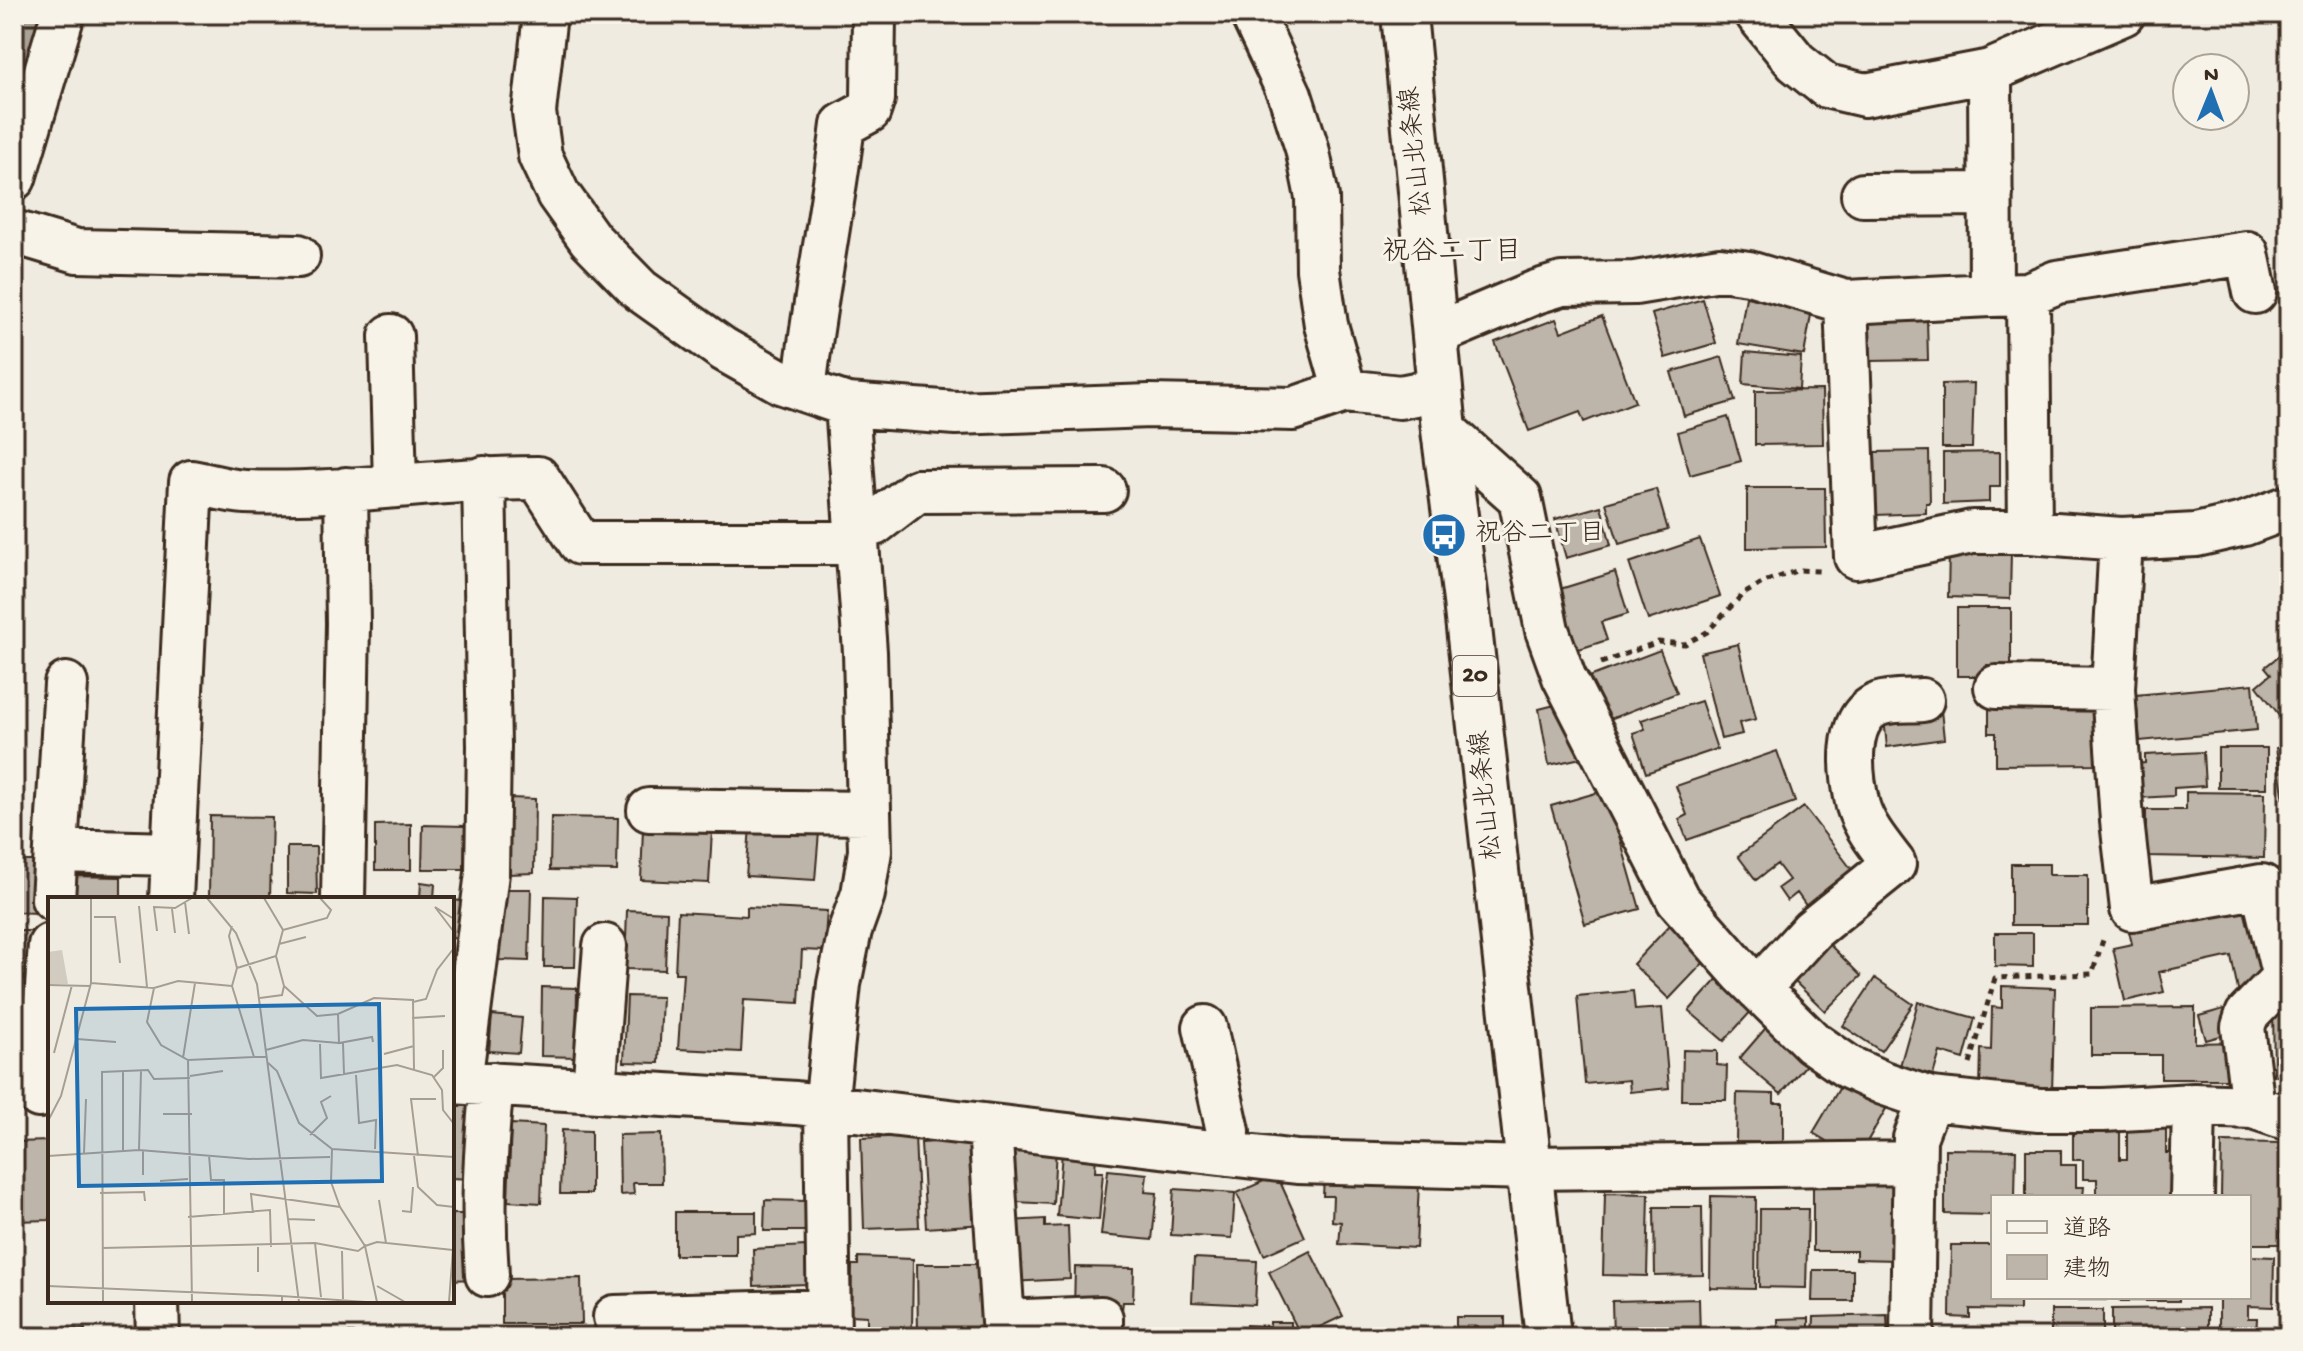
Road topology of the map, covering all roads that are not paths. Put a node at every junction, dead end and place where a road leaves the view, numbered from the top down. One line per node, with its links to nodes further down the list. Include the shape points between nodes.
1 (63, 14): 9 (street)
2 (545, 14): 19 (street, via 534,112 540,156 558,194 590,239 640,290 723,349)
3 (874, 14): 19 (street, via 873,99 869,111 843,125)
4 (1252, 14): 20 (street, via 1290,95 1307,148 1317,197 1318,270 1326,325)
5 (1404, 14): 17 (main road, 松山北条線 / 20)
6 (1757, 14): 8 (street, via 1796,62 1826,86 1865,95)
7 (2123, 14): 8 (street)
8 (1990, 71): 10 (street)
9 (14, 178)
10 (1991, 194): 11 (street); 15 (street)
11 (1863, 195)
12 (14, 232): 13 (street, via 77,251)
13 (298, 256)
14 (2255, 292): 15 (street, via 2247,253)
15 (2009, 294): 16 (street); 28 (street)
16 (1846, 302): 17 (street, via 1720,269 1635,283 1562,284); 28 (street, via 1856,557 1972,532)
17 (1436, 334): 22 (main road, 松山北条線 / 20)
18 (391, 336): 24 (street)
19 (804, 390): 21 (street)
20 (1345, 391): 21 (street, via 1293,409 1150,406 956,413); 22 (street, via 1400,397)
21 (847, 405): 29 (street)
22 (1442, 410): 44 (street, via 1520,498 1547,630 1564,677 1678,900); 56 (main road, 松山北条線 / 20)
23 (484, 478): 24 (street); 29 (street, via 538,478 580,543); 46 (street, via 487,873)
24 (395, 484): 25 (street)
25 (346, 489): 38 (street, via 242,492 191,482); 41 (street)
26 (1104, 490): 29 (street, via 917,491)
27 (2289, 507): 30 (street, via 2196,535)
28 (2030, 532): 30 (street)
29 (855, 536): 36 (street, via 865,652)
30 (2121, 539): 33 (street)
31 (66, 684): 37 (street)
32 (1996, 687): 33 (street)
33 (2113, 689): 52 (street, via 2132,909 2262,886 2284,977 2247,1015 2243,1027)
34 (1922, 700): 44 (street, via 1879,704 1859,718 1852,741 1859,808 1894,864 1812,930)
35 (649, 810): 36 (street)
36 (869, 813): 51 (street, via 870,851 839,984)
37 (57, 851): 38 (street); 39 (street)
38 (173, 854): 40 (street)
39 (53, 897)
40 (171, 897)
41 (343, 897)
42 (605, 946): 47 (street)
43 (48, 964): 48 (street)
44 (1758, 989): 49 (street, via 1812,1042 1848,1067)
45 (1205, 1027): 54 (street, via 1228,1131)
46 (468, 1082): 47 (street); 58 (street, via 483,1176)
47 (594, 1090): 51 (street)
48 (34, 1096)
49 (1944, 1101): 50 (street, via 2039,1110); 55 (street, via 1915,1138)
50 (2194, 1105): 52 (street); 57 (street)
51 (826, 1107): 53 (street); 61 (street)
52 (2271, 1113)
53 (990, 1127): 54 (street); 63 (street, via 1003,1322 1101,1318)
54 (1227, 1154): 56 (street, via 1297,1162)
55 (1914, 1163): 56 (street); 65 (street)
56 (1530, 1168): 64 (main road, 松山北条線 / 20)
57 (2192, 1195)
58 (487, 1275)
59 (157, 1303): 62 (street)
60 (615, 1317): 61 (street)
61 (829, 1324)
62 (158, 1337)
63 (1101, 1337)
64 (1548, 1337)
65 (1912, 1337)

